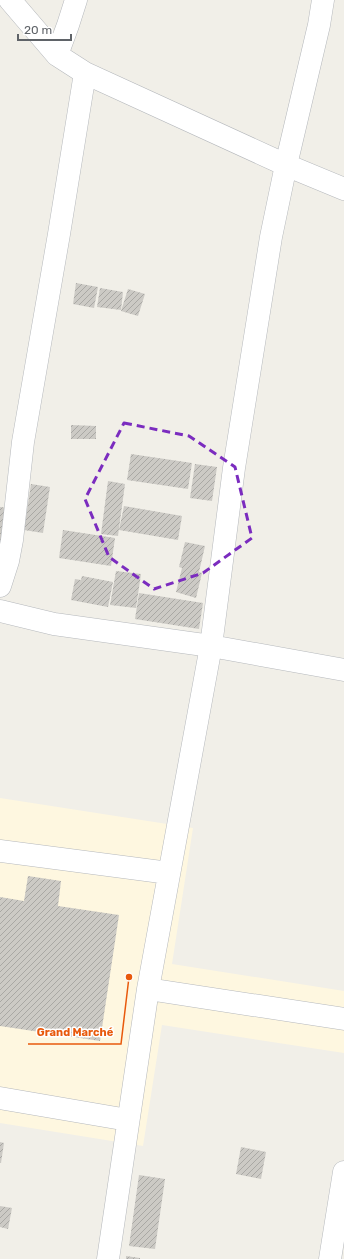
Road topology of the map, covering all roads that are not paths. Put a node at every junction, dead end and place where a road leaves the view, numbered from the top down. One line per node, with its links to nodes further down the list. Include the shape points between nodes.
1 (10, 0): 4 (street)
2 (76, 0): 4 (street)
3 (323, 0): 6 (street)
4 (57, 55): 5 (street)
5 (85, 73): 6 (street); 8 (street, via 24,442 12,540)
6 (286, 165): 7 (street); 10 (street, via 271,237 234,468)
7 (344, 189)
8 (0, 586)
9 (0, 611): 10 (street, via 54,624)
10 (211, 646): 11 (street); 13 (street)
11 (344, 670)
12 (0, 851): 13 (street)
13 (169, 873): 14 (street)
14 (148, 989): 15 (street); 17 (street)
15 (344, 1019)
16 (0, 1098): 17 (street)
17 (128, 1120): 19 (street)
18 (344, 1172): 20 (street)
19 (108, 1259)
20 (330, 1259)

